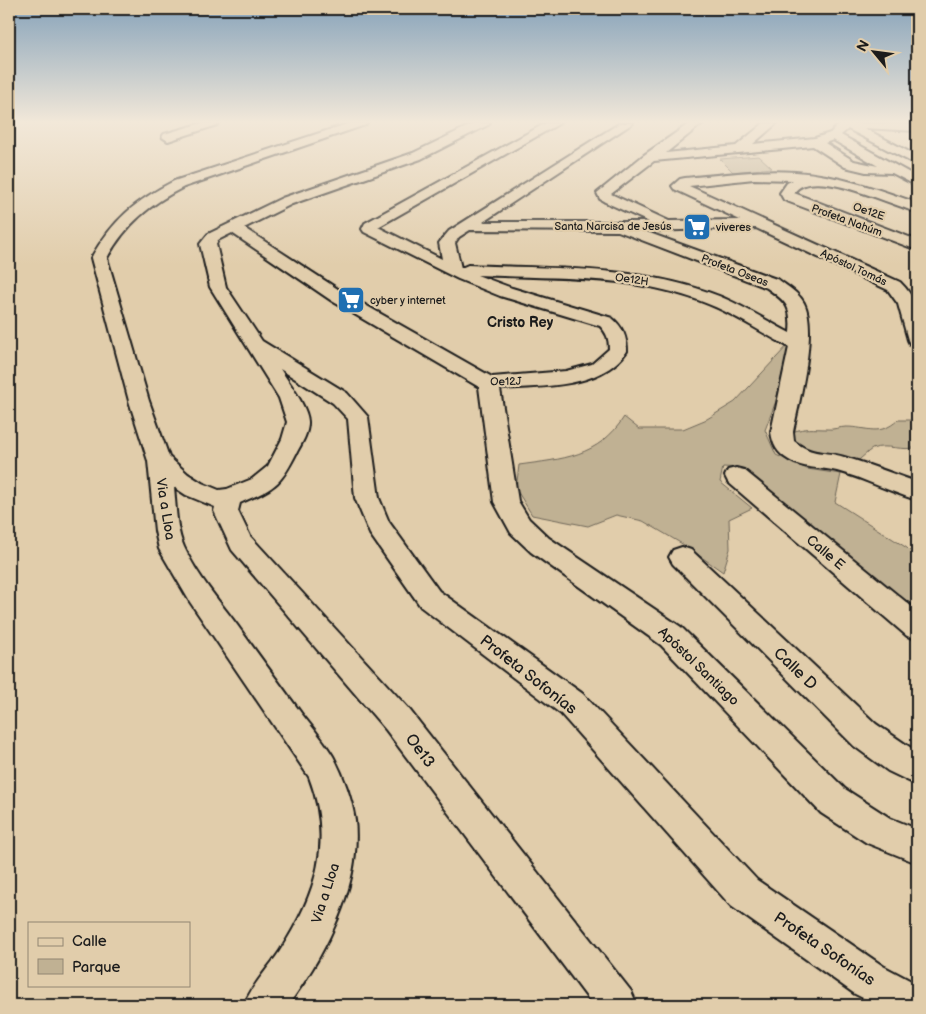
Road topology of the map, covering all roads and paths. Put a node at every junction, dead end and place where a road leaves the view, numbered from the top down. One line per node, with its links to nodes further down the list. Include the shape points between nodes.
1 (220, 170): 25 (street, Via a Lloa, via 179,184 150,200 111,236 99,258)
2 (372, 170): 11 (street)
3 (388, 170): 11 (street, via 316,206)
4 (469, 170): 20 (street, via 369,229)
5 (553, 170): 15 (street)
6 (632, 170): 16 (street, via 607,190 605,196)
7 (873, 170): 8 (street)
8 (912, 176)
9 (819, 179): 10 (street); 13 (street, via 857,186); 14 (street, via 777,175 686,182 679,186)
10 (792, 185): 12 (street, Oe12E); 19 (street, Profeta Nahúm, via 787,193 796,201)
11 (287, 200): 17 (street)
12 (846, 203)
13 (917, 208)
14 (757, 224): 16 (street, Santa Narcisa de Jesús); 21 (street, Apóstol Tomás, via 902,291)
15 (467, 226): 18 (street, Santa Narcisa de Jesús); 20 (street, via 447,243)
16 (671, 226): 18 (street, Santa Narcisa de Jesús)
17 (233, 227): 22 (street, via 213,237 208,244 218,287); 24 (street, Oe12J, via 346,302)
18 (620, 227): 23 (street, Profeta Oseas, via 773,284 798,306)
19 (917, 245)
20 (452, 270): 23 (street, Oe12H, via 644,280 714,300); 24 (street, Oe12J, via 506,292 598,319 613,328 618,340 618,350 593,370 567,378)
21 (917, 340)
22 (254, 344): 28 (street, via 289,398 298,422 276,472 260,485); 35 (street, Profeta Sofonías, via 340,398 358,417 367,498 379,527 430,599 572,704 744,893 869,980)
23 (799, 345): 27 (street, Profeta Oseas, via 782,432 784,444 806,459 838,463)
24 (489, 384): 32 (street, Apóstol Santiago, via 506,502 520,526 540,545 671,636 833,801 879,831)
25 (159, 461): 28 (street, via 194,489 217,499); 33 (street, Via a Lloa, via 166,531 172,549 199,594 320,767 331,792 338,821 338,854 312,934 288,975)
26 (736, 476): 30 (street, Calle E)
27 (917, 491)
28 (230, 498): 34 (street, Oe13, via 226,511 241,543 397,719)
29 (682, 557): 31 (street, Calle D, via 865,735 899,760)
30 (917, 627)
31 (917, 768)
32 (917, 846)
33 (264, 1005)
34 (617, 1005)
35 (917, 1005)

